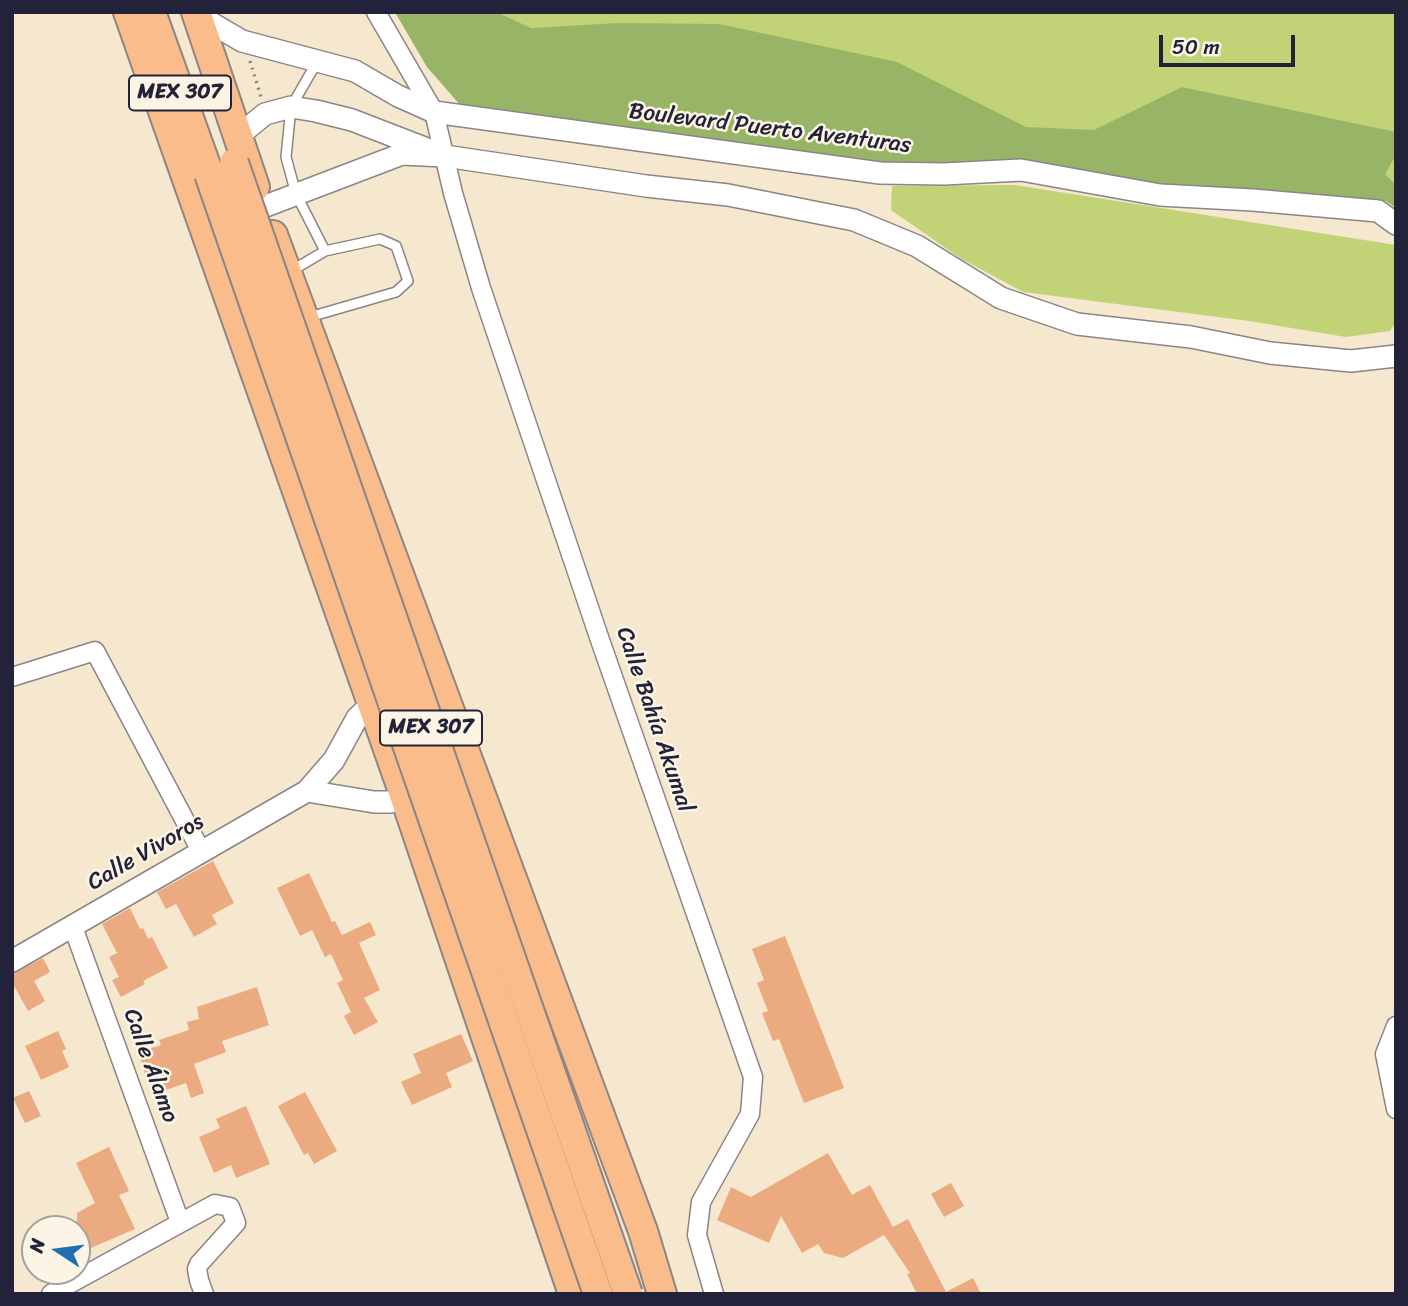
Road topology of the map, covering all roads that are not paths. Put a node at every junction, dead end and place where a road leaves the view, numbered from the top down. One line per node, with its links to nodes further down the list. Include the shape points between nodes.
1 (128, 12): 19 (highway)
2 (151, 12): 9 (highway, MEX 307)
3 (376, 12): 7 (street, Calle Bahía Akumal)
4 (192, 13): 5 (street, Boulevard Puerto Aventuras, via 242,41); 9 (highway, MEX 307)
5 (317, 62): 6 (lane); 7 (street, Boulevard Puerto Aventuras, via 355,71)
6 (291, 107): 8 (street, via 352,120); 9 (street, via 265,114); 10 (lane, via 286,157)
7 (434, 112): 8 (street, Calle Bahía Akumal); 12 (street, Boulevard Puerto Aventuras, via 880,173 1021,170 1160,195 1378,211)
8 (445, 156): 10 (street, via 402,154); 16 (street, via 728,195 854,220 917,246 1001,298 1077,324 1191,337 1270,353 1351,361); 35 (street, Calle Bahía Akumal, via 481,288 753,1077 750,1114 701,1202 697,1236)
9 (227, 158): 11 (highway); 32 (highway, MEX 307, bridge); 33 (highway, MEX 307, bridge)
10 (296, 194): 11 (street); 13 (lane)
11 (263, 207): 14 (highway)
12 (1396, 224)
13 (325, 251): 14 (lane); 15 (lane, via 380,239 396,246 408,281 396,292)
14 (287, 273): 15 (highway)
15 (304, 318): 18 (highway)
16 (1396, 356)
17 (12, 677): 23 (street, via 94,651)
18 (443, 689): 19 (street, via 424,685 401,689); 20 (highway)
19 (372, 704): 21 (street); 22 (highway)
20 (465, 753): 22 (street, via 455,769 434,785); 34 (highway, via 643,1231)
21 (307, 792): 22 (street, via 374,802); 23 (street, Calle Vivoros)
22 (405, 797): 31 (highway)
23 (201, 851): 24 (street, Calle Vivoros)
24 (73, 927): 25 (street, Calle Vivoros); 28 (street, Calle Álamo)
25 (12, 961)
26 (1396, 1026): 27 (street, via 1385,1054)
27 (1396, 1109)
28 (180, 1222): 29 (street); 30 (street, via 215,1204 230,1207 236,1223 197,1269)
29 (51, 1294)
30 (204, 1294)
31 (573, 1294)
32 (598, 1294)
33 (628, 1294)
34 (662, 1294)
35 (714, 1294)

